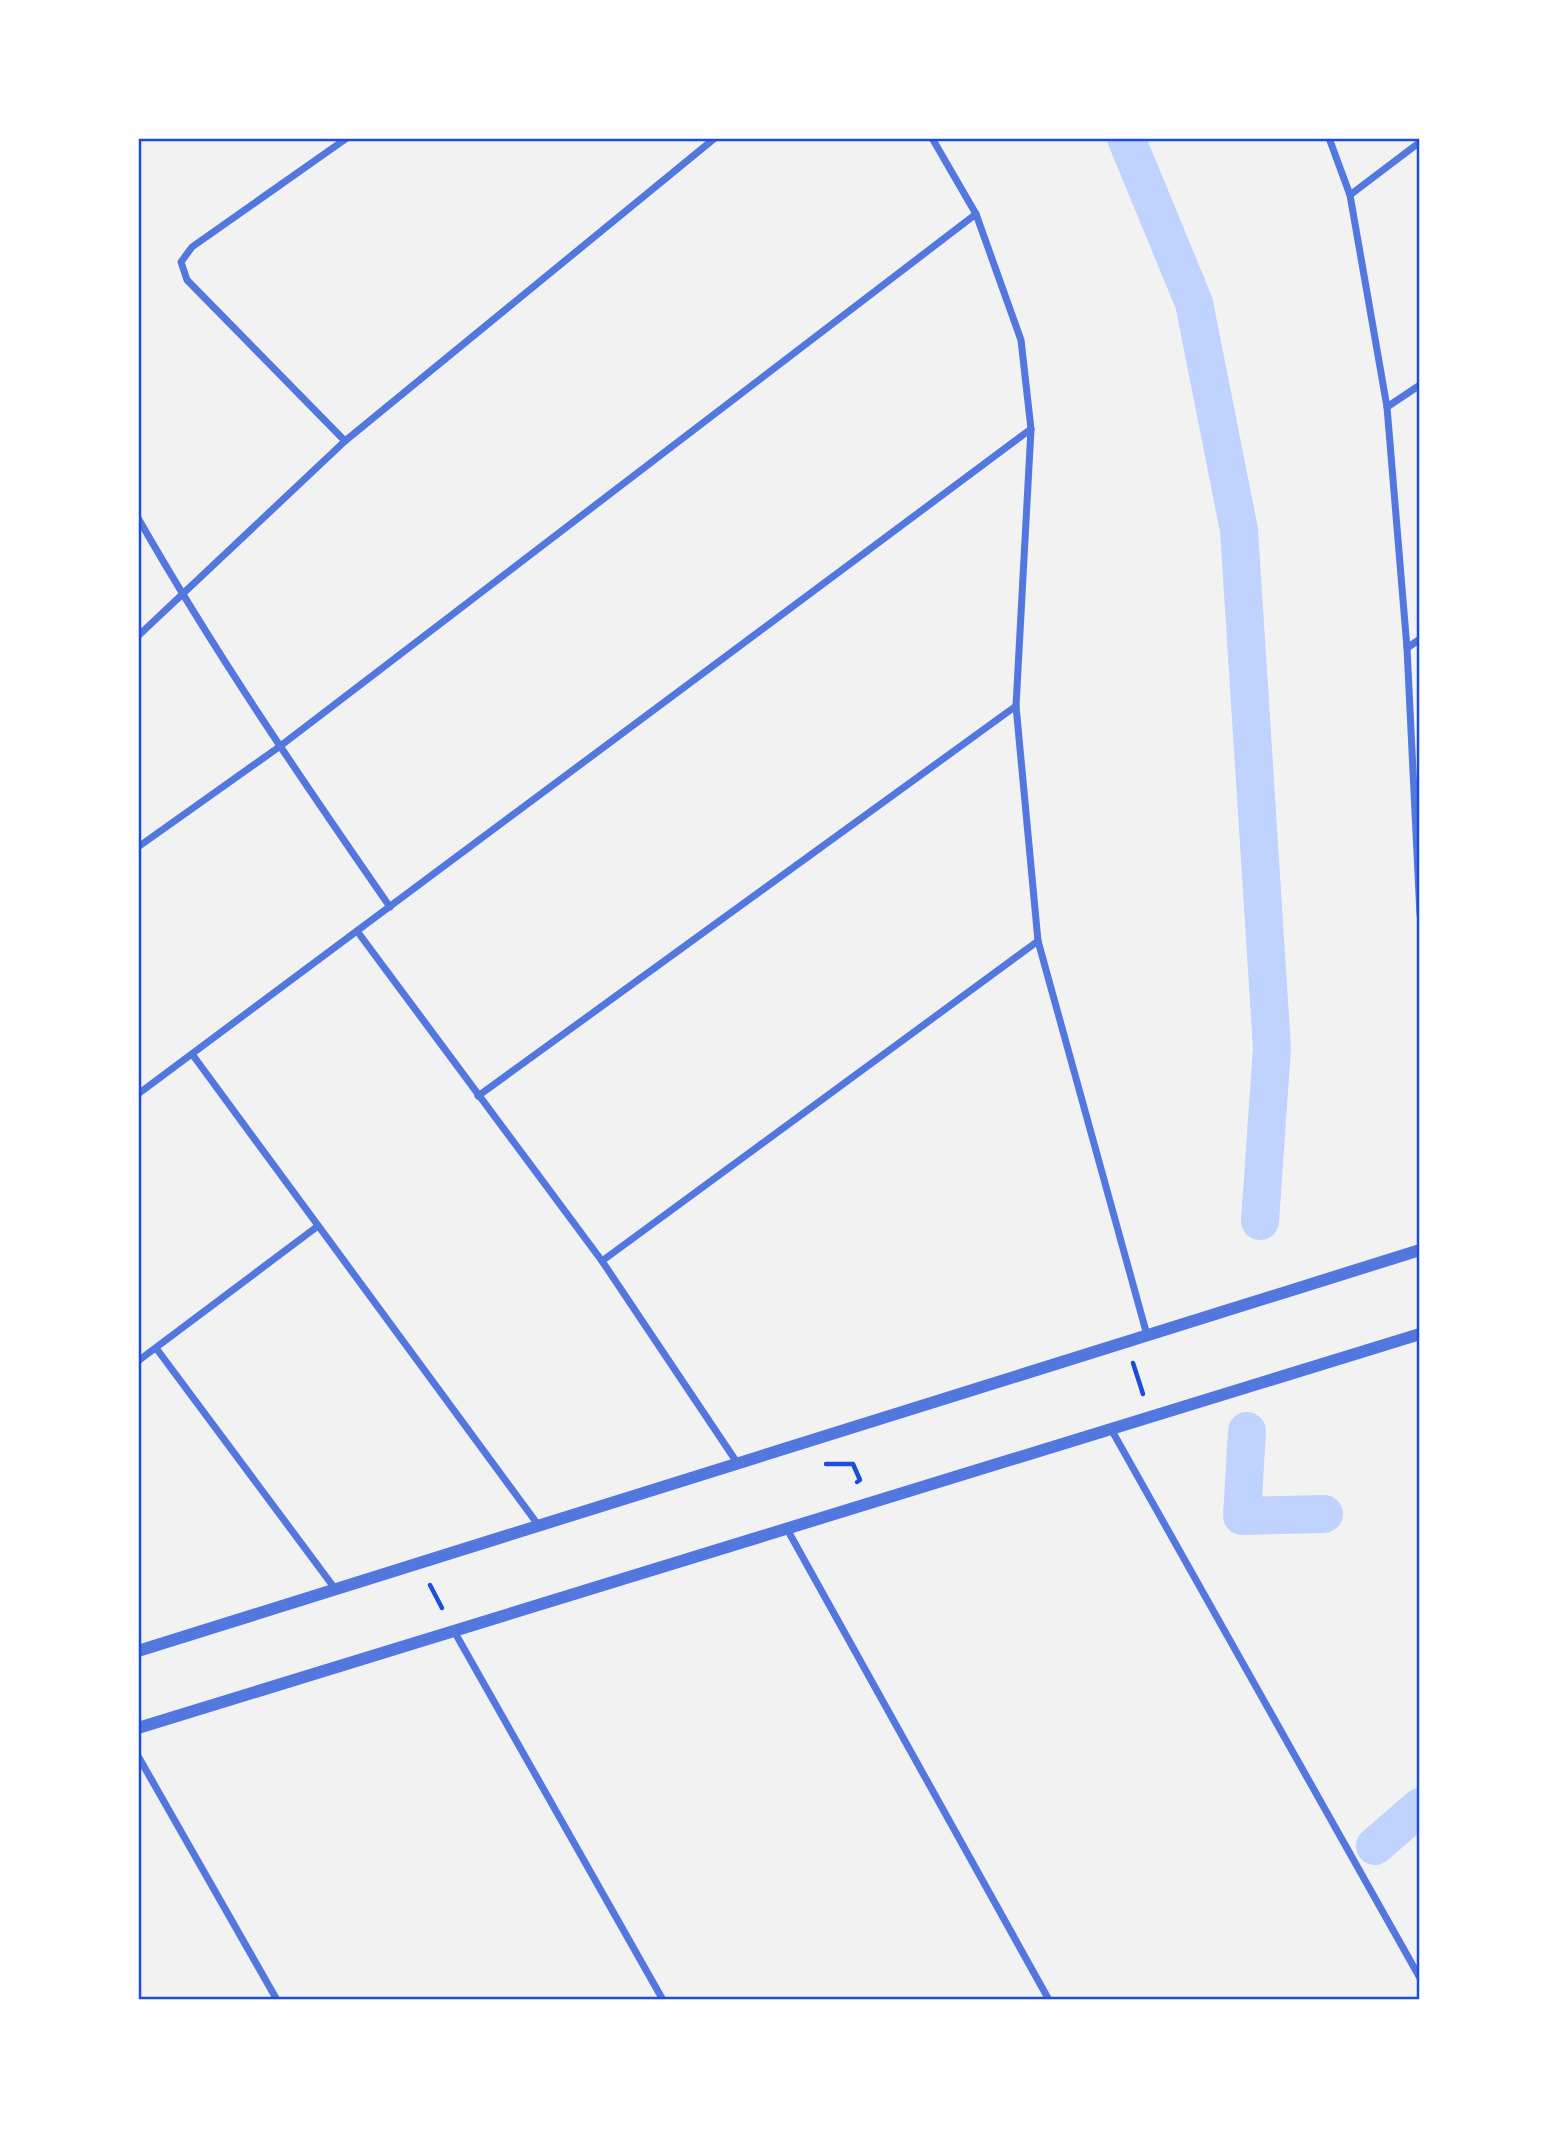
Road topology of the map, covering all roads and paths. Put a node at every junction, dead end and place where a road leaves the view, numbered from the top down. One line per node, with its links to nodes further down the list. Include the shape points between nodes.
1 (346, 138): 11 (street, via 192,247 181,262 187,280)
2 (715, 138): 11 (street)
3 (932, 138): 7 (street)
4 (1329, 138): 6 (street)
5 (1420, 142): 6 (street)
6 (1350, 195): 9 (street)
7 (976, 214): 10 (street, via 1021,340); 18 (street)
8 (1420, 385): 9 (street)
9 (1387, 407): 16 (street)
10 (1031, 429): 17 (street); 20 (street)
11 (345, 441): 13 (street)
12 (138, 518): 13 (street)
13 (183, 596): 14 (street); 18 (street)
14 (138, 636)
15 (1420, 639): 16 (street)
16 (1406, 648): 21 (street)
17 (1016, 706): 23 (street); 26 (street)
18 (279, 747): 19 (street); 20 (street)
19 (138, 847)
20 (390, 907): 22 (street)
21 (1419, 911)
22 (357, 931): 24 (street); 26 (street)
23 (1038, 941): 29 (street); 31 (street)
24 (192, 1054): 25 (street); 27 (street)
25 (138, 1094)
26 (478, 1096): 29 (street)
27 (318, 1226): 33 (street); 40 (street)
28 (1420, 1250): 31 (street)
29 (601, 1261): 37 (street)
30 (1420, 1334): 35 (street)
31 (1147, 1335): 32 (street)
32 (1126, 1342): 35 (path); 37 (street)
33 (156, 1348): 34 (street); 43 (street)
34 (138, 1361)
35 (1149, 1417): 36 (street)
36 (1111, 1429): 41 (street); 48 (street)
37 (738, 1464): 40 (street)
38 (814, 1464): 39 (path, via 853,1464 859,1480)
39 (849, 1487)
40 (539, 1526): 42 (street)
41 (787, 1528): 44 (street); 51 (street)
42 (419, 1563): 43 (street); 44 (path)
43 (336, 1590): 45 (street)
44 (454, 1631): 46 (street); 50 (street)
45 (138, 1651)
46 (138, 1728)
47 (138, 1756): 49 (street)
48 (1420, 1978)
49 (277, 2000)
50 (663, 2000)
51 (1049, 2000)

